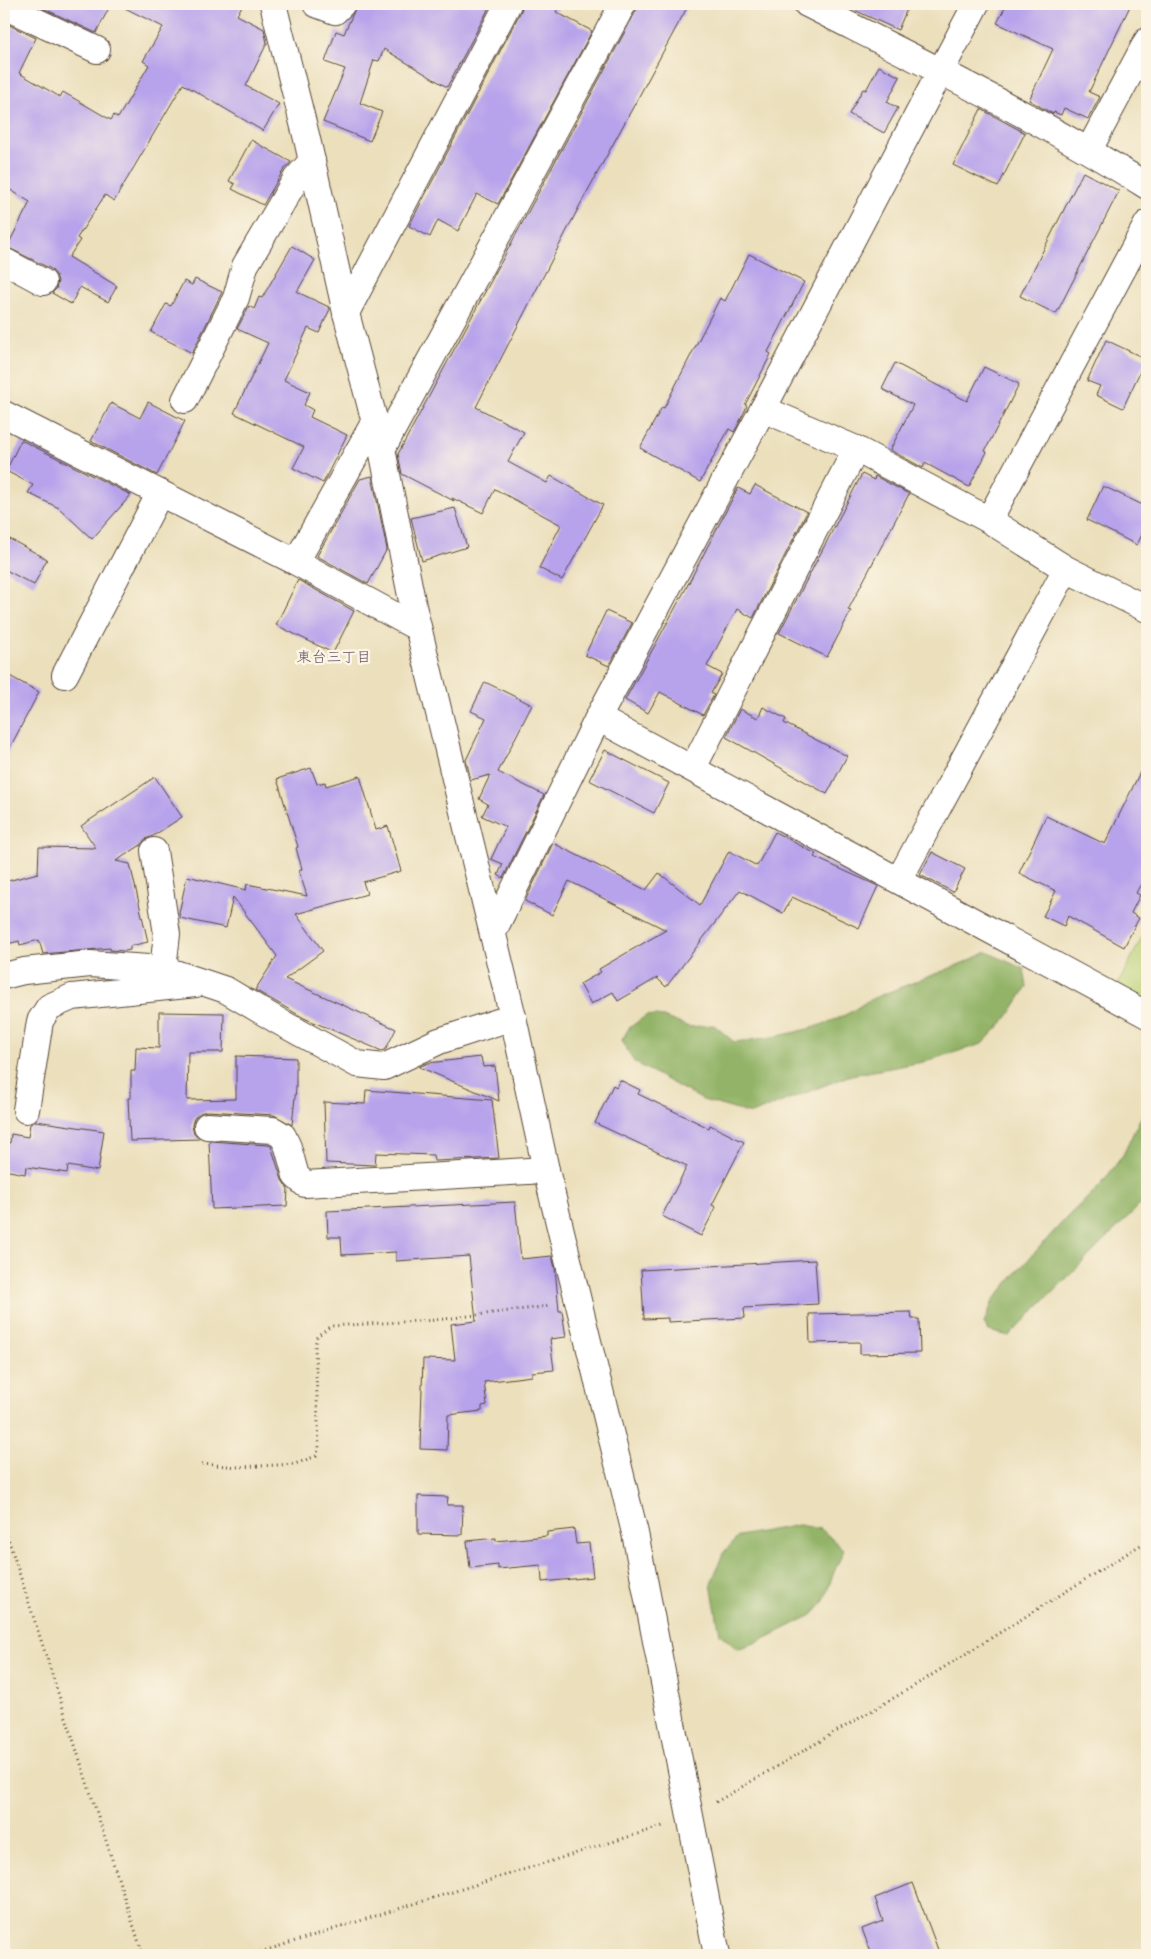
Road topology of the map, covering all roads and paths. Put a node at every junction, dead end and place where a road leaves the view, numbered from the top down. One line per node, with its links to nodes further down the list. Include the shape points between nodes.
1 (273, 4): 13 (street)
2 (316, 4): 3 (street, via 335,11)
3 (342, 4)
4 (508, 4): 18 (street)
5 (623, 4): 23 (street)
6 (807, 4): 11 (street)
7 (976, 4): 11 (street)
8 (4, 6): 10 (street)
9 (1147, 41): 12 (street)
10 (97, 50)
11 (940, 71): 12 (street); 20 (street)
12 (1090, 150): 14 (street)
13 (312, 161): 18 (street); 19 (street, via 296,180 245,266 236,298)
14 (1147, 186)
15 (1147, 224): 26 (street)
16 (4, 261): 17 (street)
17 (43, 282)
18 (346, 313): 21 (street)
19 (185, 400)
20 (763, 410): 24 (street); 32 (street)
21 (375, 421): 23 (street); 27 (street)
22 (7, 424): 25 (street)
23 (382, 449): 30 (street)
24 (856, 449): 26 (street); 33 (street)
25 (160, 493): 27 (street); 31 (street)
26 (990, 520): 28 (street)
27 (296, 562): 30 (street)
28 (1066, 569): 29 (street); 35 (street)
29 (1147, 610)
30 (418, 628): 36 (street)
31 (65, 675)
32 (598, 718): 33 (street); 36 (street)
33 (693, 768): 35 (street)
34 (154, 851): 37 (street, via 168,934)
35 (899, 880): 40 (street)
36 (493, 932): 41 (street)
37 (163, 969): 38 (street, via 90,964); 39 (street)
38 (4, 976)
39 (204, 983): 41 (street, via 226,990 357,1064 384,1067 439,1041); 42 (street, via 72,997 50,1007 40,1021)
40 (1147, 1015)
41 (513, 1017): 44 (street)
42 (26, 1110)
43 (207, 1126): 44 (street, via 273,1130 282,1136 296,1176 306,1184)
44 (546, 1170): 45 (street)
45 (578, 1303): 46 (path, via 436,1320 331,1326 317,1336 315,1346 319,1448 316,1456 295,1464 239,1467); 49 (street, via 634,1533)
46 (202, 1464)
47 (4, 1526): 50 (path)
48 (1147, 1541): 49 (path, via 914,1686)
49 (691, 1817): 51 (path); 52 (street)
50 (143, 1955)
51 (251, 1955)
52 (717, 1955)

